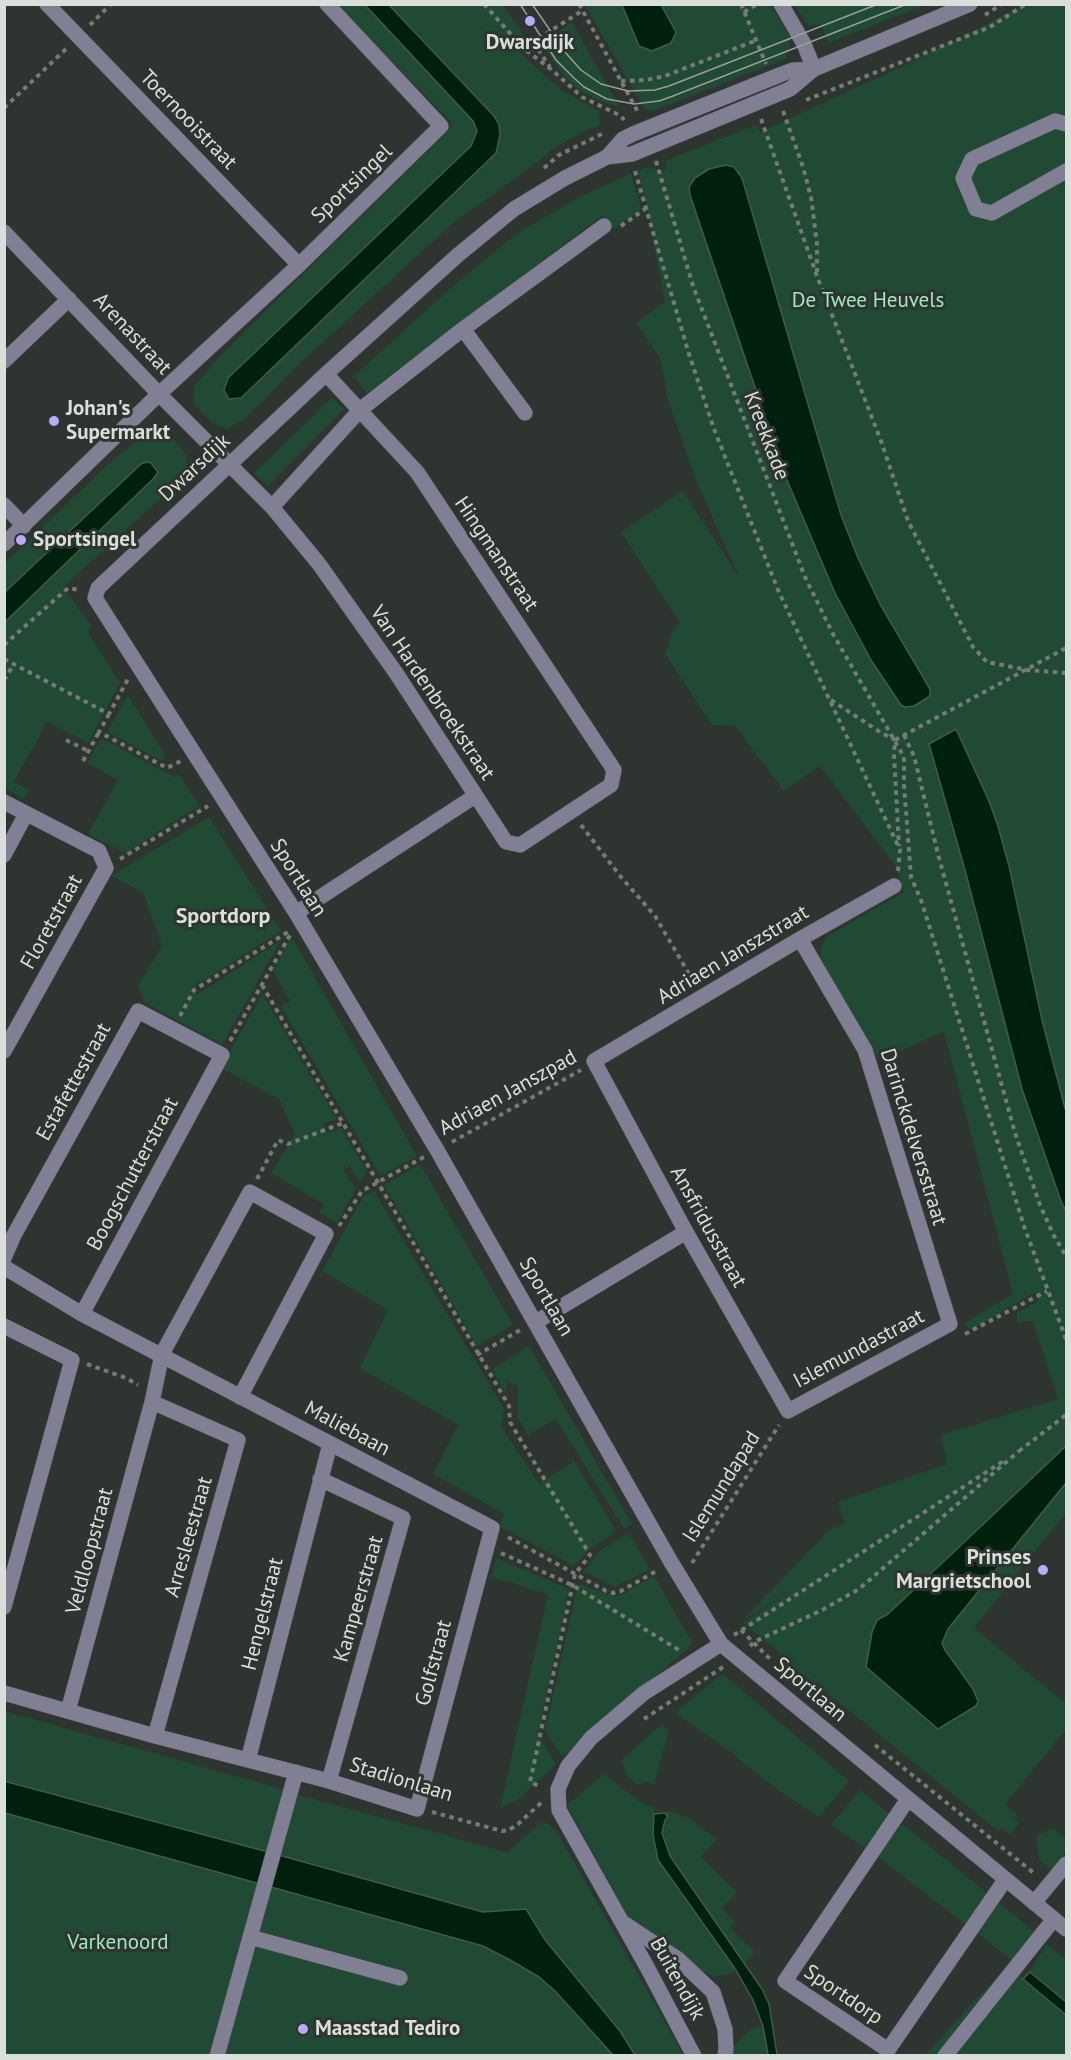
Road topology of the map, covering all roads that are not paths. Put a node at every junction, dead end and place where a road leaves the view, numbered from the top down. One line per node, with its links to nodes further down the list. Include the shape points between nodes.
1 (47, 4): 11 (street, Toernooistraat)
2 (327, 4): 11 (street, Sportsingel, via 441,126)
3 (781, 4): 5 (street)
4 (970, 4): 5 (street, Dwarsdijk)
5 (814, 69): 7 (street, Dwarsdijk, via 793,70 639,132 623,139); 7 (street, Dwarsdijk, via 795,86 648,154)
6 (1066, 124): 8 (street, via 1055,121 972,159 963,178 976,209 992,213)
7 (607, 157): 15 (street, Dwarsdijk, via 514,209)
8 (1066, 171)
9 (604, 226): 13 (street)
10 (4, 232): 12 (street, Arenastraat)
11 (299, 265): 16 (street, Sportsingel)
12 (69, 299): 14 (street); 16 (street, Arenastraat)
13 (463, 329): 17 (street); 18 (street)
14 (4, 361)
15 (326, 374): 17 (street, Hingmanstraat); 19 (street, Dwarsdijk)
16 (159, 394): 19 (street, Arenastraat); 22 (street, Sportsingel)
17 (361, 409): 21 (street); 25 (street, Hingmanstraat, via 417,472)
18 (525, 413)
19 (229, 465): 21 (street, Van Hardenbroekstraat); 24 (street, Dwarsdijk)
20 (4, 505): 22 (street)
21 (272, 507): 26 (street, Van Hardenbroekstraat, via 319,564 396,673)
22 (24, 526): 23 (street, Sportsingel)
23 (4, 544)
24 (95, 593): 31 (street, Sportlaan)
25 (614, 770): 26 (street, Van Hardenbroekstraat, via 611,785 520,845 506,842)
26 (475, 796): 31 (street)
27 (4, 802): 28 (street)
28 (26, 814): 29 (street); 33 (street, Floretstraat, via 99,852 106,867)
29 (4, 855)
30 (894, 886): 32 (street, Adriaen Janszstraat)
31 (296, 913): 40 (street, Sportlaan)
32 (800, 939): 35 (street, Adriaen Janszstraat); 41 (street, Darinckdelversstraat, via 866,1050)
33 (4, 1051)
34 (222, 1055): 37 (street, Estafettestraat, via 138,1011); 39 (street, Boogschutterstraat)
35 (594, 1061): 36 (street, Ansfridusstraat)
36 (686, 1233): 40 (street); 46 (street, Ansfridusstraat)
37 (4, 1258)
38 (4, 1267): 39 (street, Maliebaan)
39 (82, 1314): 43 (street, Maliebaan)
40 (536, 1322): 51 (street, Sportlaan)
41 (950, 1324): 46 (street, Islemundastraat)
42 (4, 1326): 50 (street, via 72,1360)
43 (162, 1354): 44 (street, Maliebaan); 44 (street, via 250,1192 326,1234); 45 (street, Veldloopstraat)
44 (240, 1397): 47 (street, Maliebaan)
45 (152, 1402): 53 (street, Veldloopstraat); 54 (street, Arresleestraat, via 238,1440)
46 (788, 1412)
47 (330, 1444): 48 (street); 49 (street, Maliebaan)
48 (320, 1479): 55 (street, Hengelstraat); 57 (street, Kampeerstraat, via 404,1518)
49 (492, 1528): 59 (street, Golfstraat)
50 (4, 1607)
51 (721, 1644): 58 (street, Sportlaan); 64 (street, Buitendijk, via 644,1693 591,1738 568,1766 555,1791 559,1810)
52 (4, 1693): 53 (street, Stadionlaan)
53 (68, 1711): 54 (street, Stadionlaan)
54 (155, 1736): 55 (street, Stadionlaan)
55 (248, 1760): 56 (street, Stadionlaan)
56 (296, 1772): 57 (street, Stadionlaan); 66 (street)
57 (329, 1781): 59 (street, Stadionlaan)
58 (908, 1799): 61 (street, Sportlaan); 61 (street, Sportdorp, via 785,1981 888,2050)
59 (417, 1809)
60 (1066, 1864): 62 (street)
61 (1005, 1880): 62 (street, Sportlaan)
62 (1034, 1903): 63 (street, Sportlaan)
63 (1054, 1919): 65 (street, Sportlaan); 71 (street)
64 (622, 1923): 69 (street, Buitendijk); 70 (street, Buitendijk, via 678,1959 713,1992 725,2029)
65 (1066, 1929)
66 (250, 1937): 67 (street); 68 (street)
67 (400, 1978)
68 (217, 2055)
69 (694, 2055)
70 (725, 2055)
71 (945, 2055)

